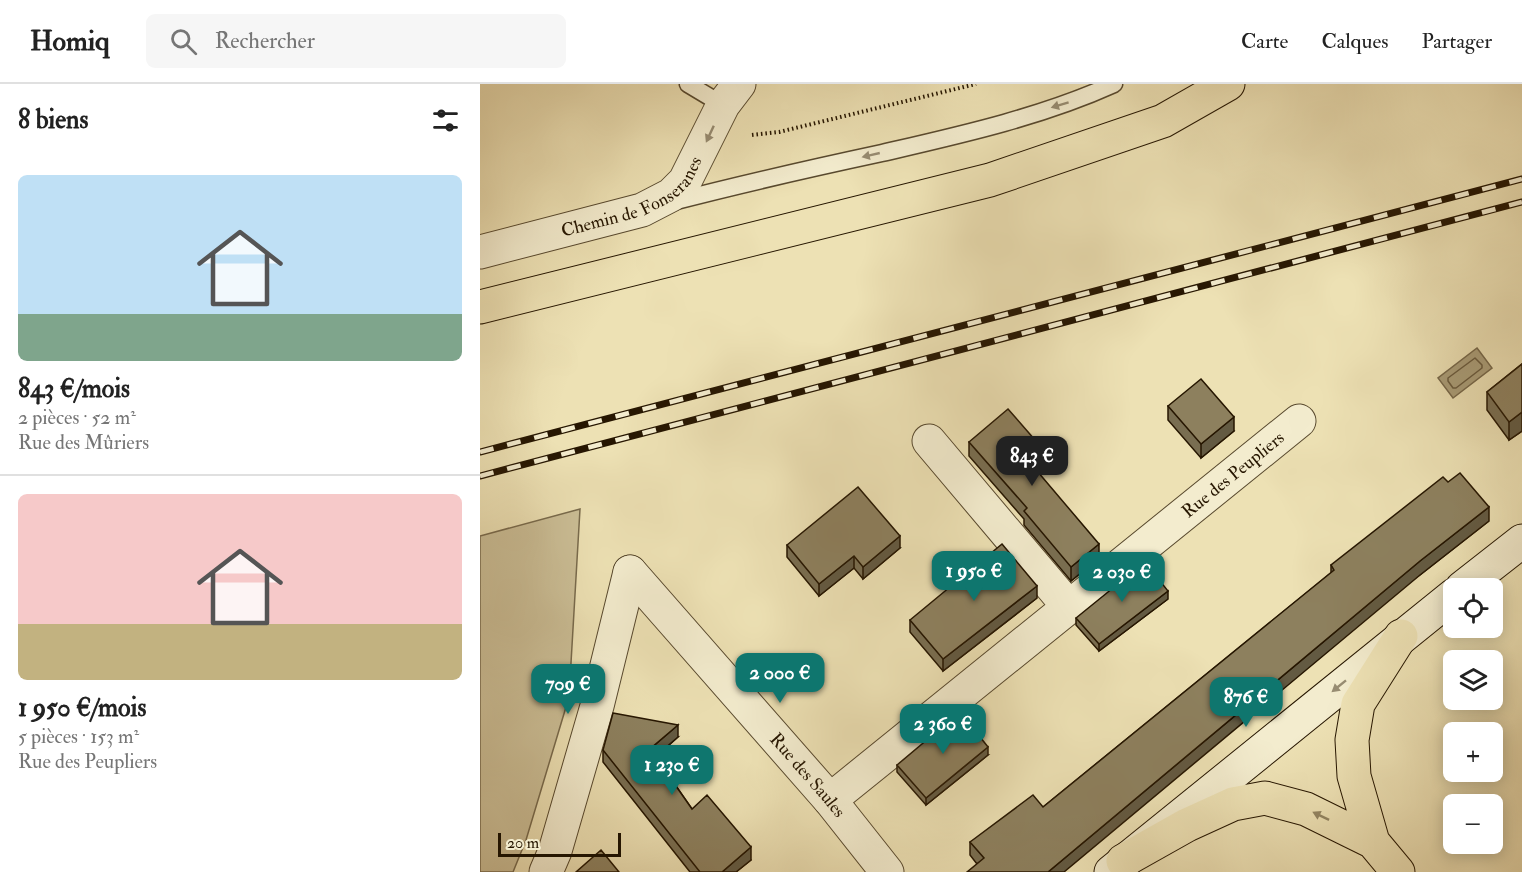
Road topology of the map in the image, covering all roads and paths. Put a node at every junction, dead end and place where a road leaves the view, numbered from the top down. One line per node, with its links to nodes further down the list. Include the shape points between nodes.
1 (688, 84): 4 (lane)
2 (1114, 84): 5 (lane, one-way to 5, via 1082,98 959,136)
3 (1228, 84): 7 (main road, via 1163,121 990,180)
4 (731, 95): 5 (street, Chemin de Fonseranes, one-way to 5, via 686,181 671,195)
5 (642, 210): 6 (street, Chemin de Fonseranes)
6 (480, 252)
7 (480, 308)
8 (1299, 422): 13 (street, Rue des Peupliers)
9 (929, 441): 13 (street)
10 (1522, 541): 11 (street)
11 (1475, 578)
12 (1443, 604): 14 (street)
13 (1069, 607): 15 (street, Rue des Peupliers)
14 (1401, 636): 16 (main road, via 1358,704 1352,740 1354,776); 17 (street, one-way to 17)
15 (830, 800): 18 (street, Rue des Saules, via 630,572 597,706); 19 (street, Rue des Saules)
16 (1373, 842): 17 (main road, one-way to 17, via 1306,809 1266,798 1233,804 1186,825); 20 (main road)
17 (1117, 866)
18 (546, 872)
19 (887, 872)
20 (1398, 872)

